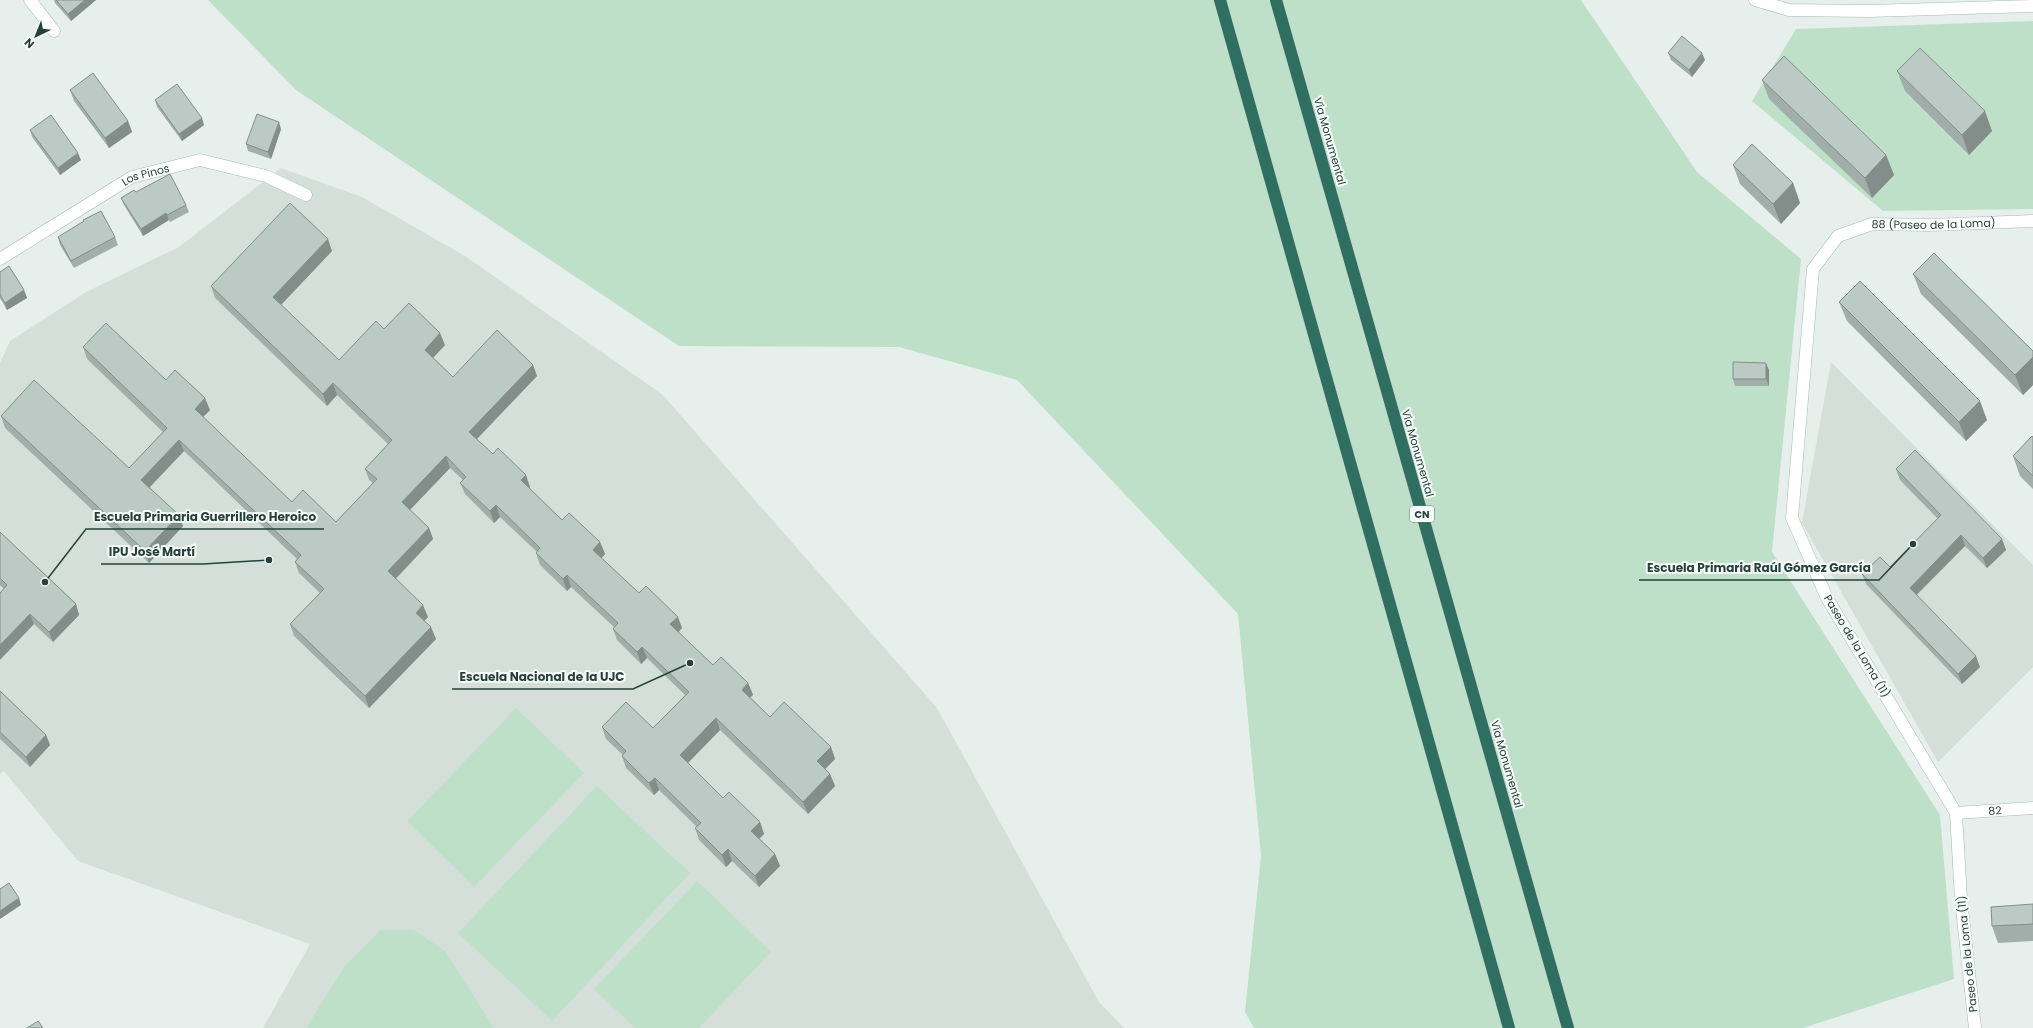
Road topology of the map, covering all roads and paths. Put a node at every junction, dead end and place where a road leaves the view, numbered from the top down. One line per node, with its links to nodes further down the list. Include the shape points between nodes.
1 (30, 0): 6 (street)
2 (1220, 0): 13 (highway)
3 (1276, 0): 14 (highway, Vía Monumental / CN)
4 (1755, 0): 5 (street, via 1789,10)
5 (2033, 6)
6 (54, 31)
7 (306, 195): 10 (street, Los Pinos, via 266,176 200,160 132,177)
8 (2033, 221): 9 (street, 88 (Paseo de la Loma), via 1929,225 1872,224)
9 (1838, 236): 12 (street, Paseo de la Loma (11), via 1813,269 1792,518 1827,598)
10 (0, 259)
11 (2033, 808): 12 (street, 82)
12 (1956, 813): 15 (street, Paseo de la Loma (11))
13 (1509, 1028)
14 (1568, 1028)
15 (1975, 1028)

